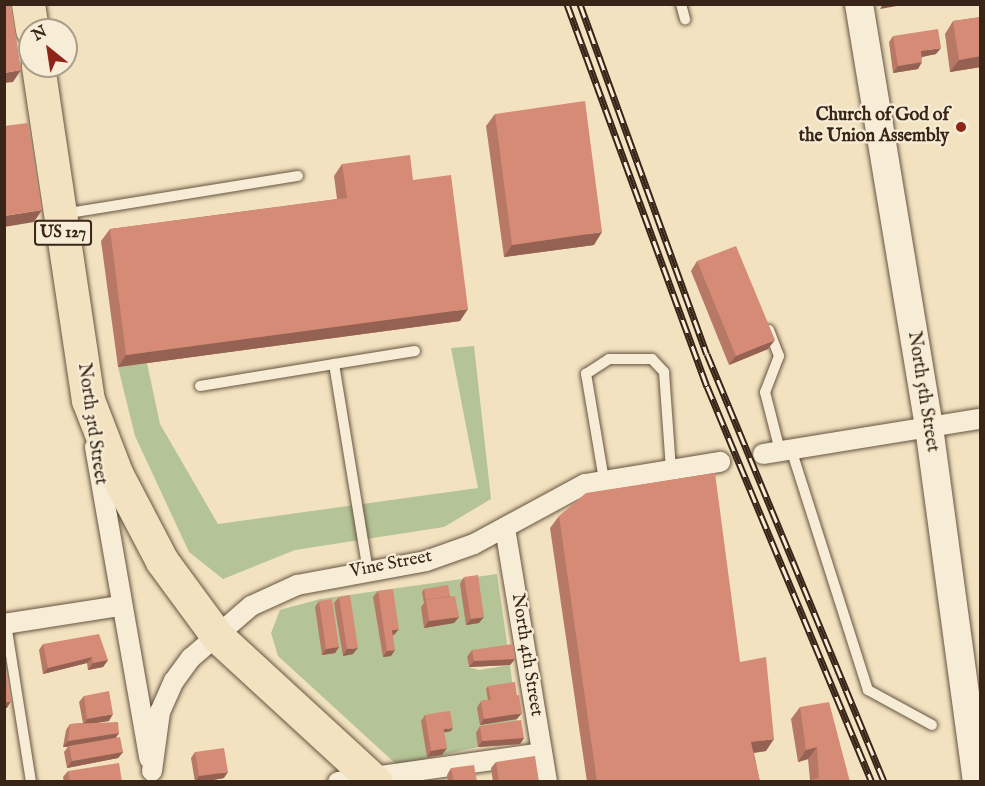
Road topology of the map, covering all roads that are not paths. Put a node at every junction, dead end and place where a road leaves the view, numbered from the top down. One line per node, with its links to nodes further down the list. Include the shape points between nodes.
1 (681, 4): 3 (lane)
2 (859, 4): 13 (street, North 5th Street)
3 (685, 19)
4 (40, 78): 6 (highway, North 3rd Street / US 127)
5 (298, 176): 6 (lane)
6 (60, 214): 11 (highway, North 3rd Street / US 127)
7 (763, 315): 14 (lane, via 779,356 765,392)
8 (415, 351): 9 (lane)
9 (334, 364): 10 (lane); 19 (lane)
10 (200, 386)
11 (88, 400): 20 (street, North 3rd Street); 22 (highway, US 127, via 149,539)
12 (981, 418): 13 (street)
13 (928, 427): 14 (street); 30 (street, North 5th Street, via 966,664)
14 (778, 452): 23 (lane, via 868,690)
15 (720, 462): 16 (street, Vine Street)
16 (671, 469): 17 (street, Vine Street); 17 (lane, via 664,372 652,359 609,359 586,374)
17 (604, 480): 18 (street, Vine Street, via 585,484)
18 (505, 528): 19 (street, Vine Street, via 426,561); 24 (street, North 4th Street)
19 (368, 571): 22 (street, Vine Street, via 273,595)
20 (119, 606): 21 (street); 25 (street, North 3rd Street)
21 (5, 624): 27 (lane)
22 (217, 636): 25 (street, Vine Street, via 191,658 169,691 160,712); 26 (highway, US 127)
23 (932, 725)
24 (542, 753): 26 (street); 29 (street, North 4th Street)
25 (153, 776)
26 (374, 779): 28 (street)
27 (31, 782)
28 (338, 782)
29 (547, 782)
30 (976, 782)

